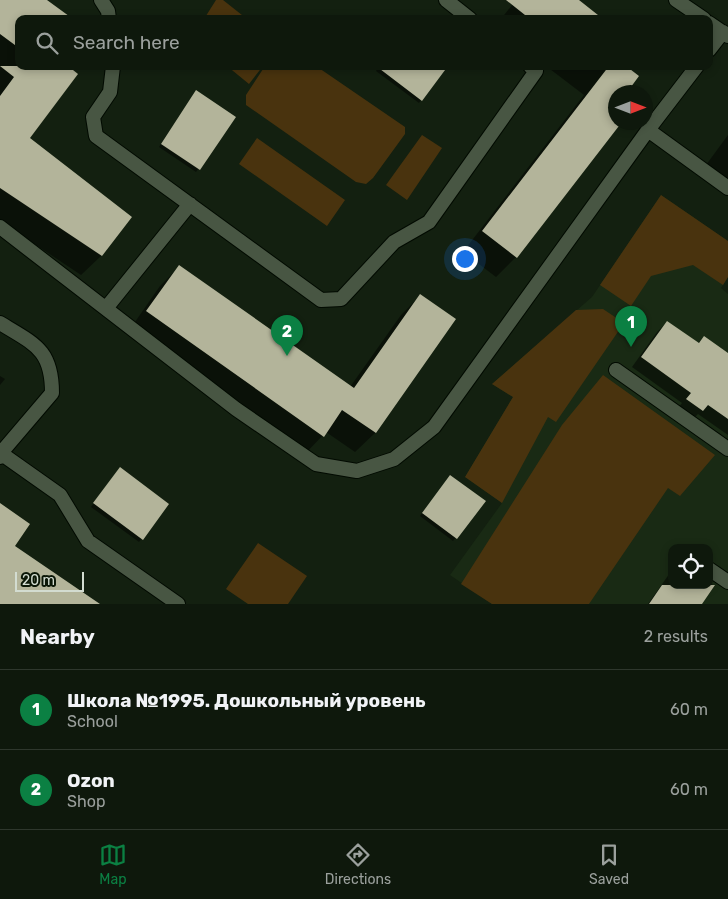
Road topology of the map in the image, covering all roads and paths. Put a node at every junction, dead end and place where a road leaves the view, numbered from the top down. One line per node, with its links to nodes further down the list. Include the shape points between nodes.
1 (101, 0): 4 (lane)
2 (676, 0): 6 (lane)
3 (452, 2): 5 (lane)
4 (108, 15)
5 (466, 15)
6 (698, 15)
7 (713, 26): 8 (lane)
8 (725, 34): 9 (lane)
9 (713, 46)
10 (113, 70): 16 (lane, via 110,92 93,117 96,136)
11 (534, 70): 16 (lane, via 536,72 429,222 394,242 340,299 321,300)
12 (694, 70): 13 (lane)
13 (653, 123)
14 (648, 130): 15 (lane); 18 (lane, via 434,428 394,459 357,470 316,464 236,409)
15 (728, 188)
16 (190, 204): 18 (lane)
17 (0, 227): 18 (lane)
18 (107, 307)
19 (0, 323): 22 (lane, via 38,347 52,371 52,393)
20 (616, 370): 21 (lane)
21 (728, 449)
22 (1, 455): 25 (lane, via 60,495 88,541)
23 (713, 572): 24 (lane)
24 (728, 582)
25 (178, 604)

